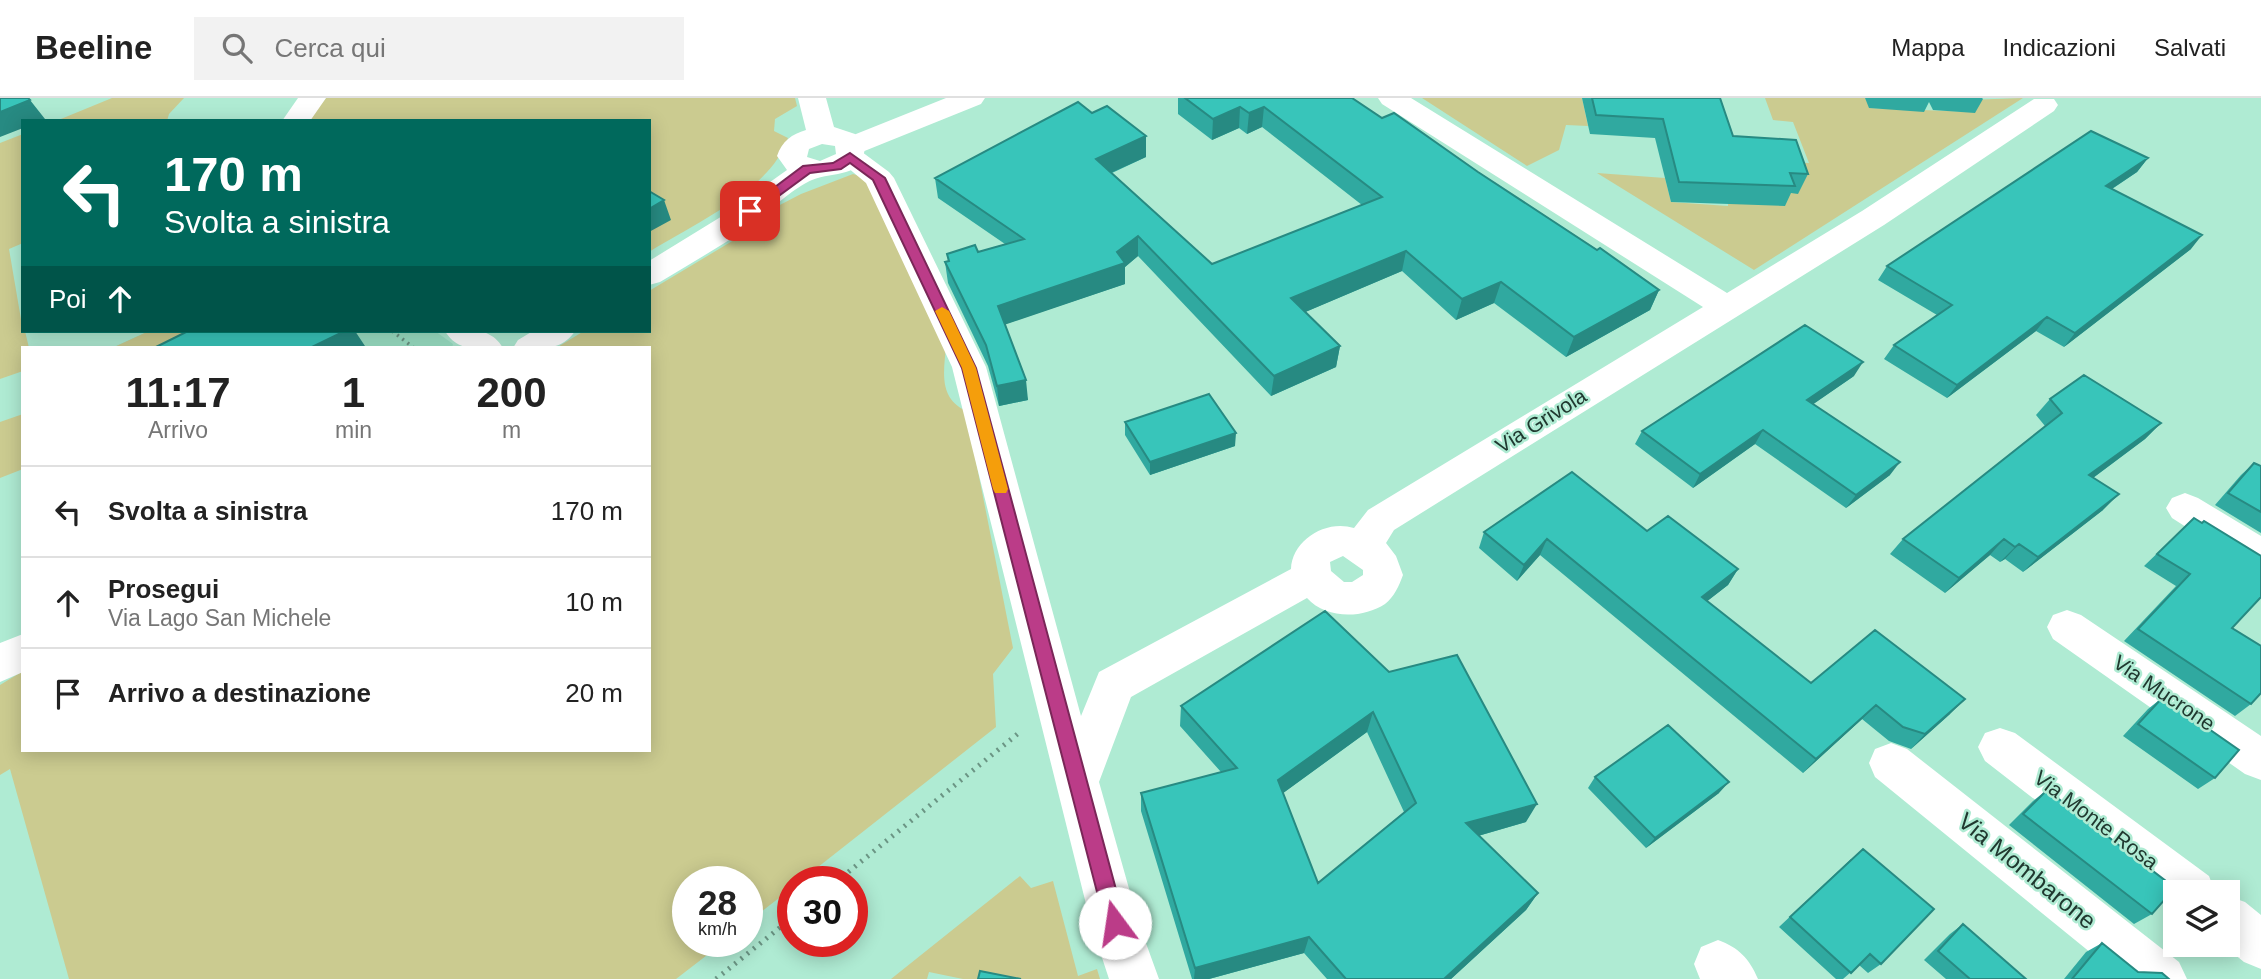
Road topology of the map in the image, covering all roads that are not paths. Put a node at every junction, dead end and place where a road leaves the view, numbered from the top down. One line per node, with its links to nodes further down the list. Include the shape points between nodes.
1 (312, 98): 6 (street)
2 (812, 98): 7 (street)
3 (971, 98): 7 (street)
4 (1392, 98): 9 (street)
5 (2044, 105): 9 (street, Via Grivola)
6 (297, 119)
7 (841, 146): 8 (street, via 804,140 793,150 794,162 808,169); 24 (street, via 879,178 969,368)
8 (651, 274)
9 (1728, 308): 15 (street, Via Grivola, via 1381,520)
10 (465, 333): 12 (street)
11 (555, 333): 13 (street)
12 (483, 346)
13 (533, 346)
14 (2185, 508): 16 (street)
15 (1363, 545): 17 (street, via 1345,540 1321,546 1309,563); 17 (street, via 1374,553 1382,574 1370,593 1344,599 1330,595)
16 (2261, 555)
17 (1311, 577): 24 (street, via 1114,685)
18 (2067, 627): 22 (street, Via Mucrone)
19 (21, 652): 20 (street)
20 (0, 664)
21 (2000, 747): 25 (street, Via Monte Rosa)
22 (2261, 760)
23 (1891, 762): 29 (street, Via Mombarone)
24 (1078, 780): 28 (street)
25 (2176, 880)
26 (2240, 928): 27 (street)
27 (2261, 945)
28 (1134, 979)
29 (2162, 979)

